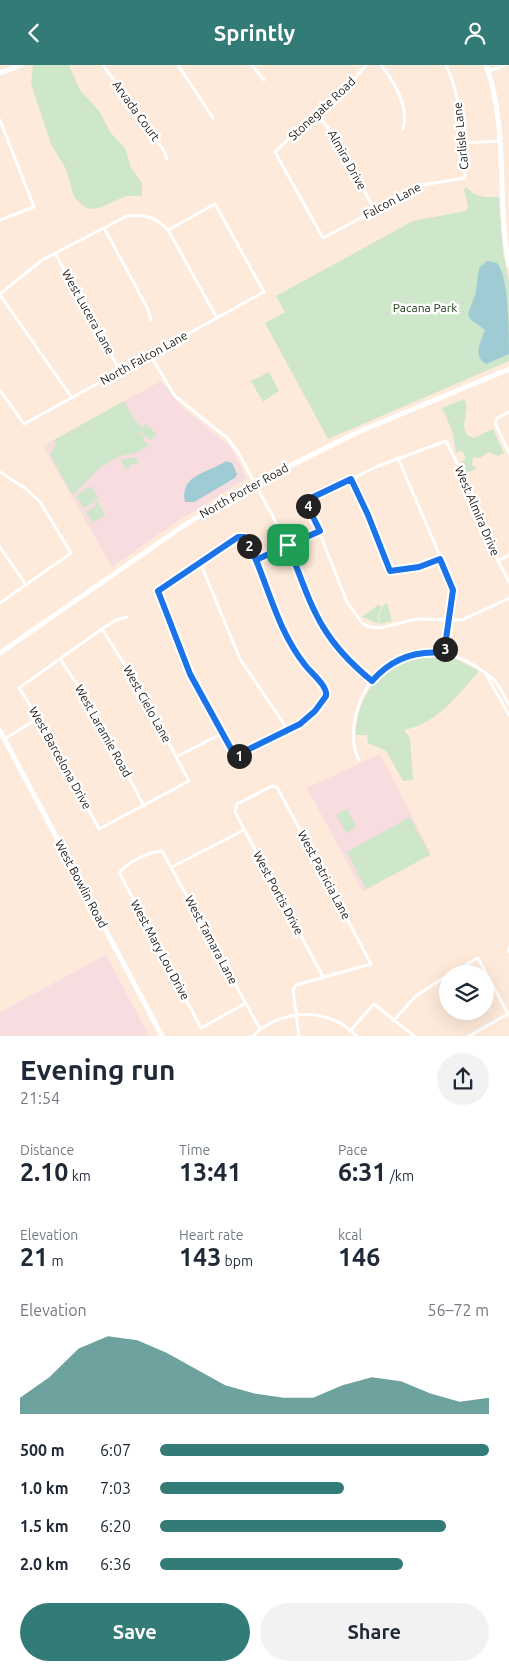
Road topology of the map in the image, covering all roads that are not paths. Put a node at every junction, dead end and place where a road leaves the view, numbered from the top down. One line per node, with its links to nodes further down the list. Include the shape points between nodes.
1 (21, 65): 10 (street)
2 (103, 65): 18 (street, Arvada Court)
3 (178, 65): 13 (street)
4 (252, 65): 11 (street)
5 (366, 65): 12 (street, Stonegate Road, via 351,83)
6 (381, 65): 15 (street, via 403,107 406,119)
7 (446, 65): 17 (street, Carlisle Lane, via 458,99)
8 (504, 65): 9 (street)
9 (487, 68): 16 (street, via 498,111)
10 (0, 73)
11 (264, 80)
12 (316, 111): 20 (street, Almira Drive); 25 (street, Stonegate Road, via 274,151)
13 (213, 118)
14 (0, 120): 21 (street, via 34,207)
15 (403, 129)
16 (499, 141): 17 (street); 24 (street)
17 (463, 143): 19 (street, Carlisle Lane)
18 (167, 159)
19 (465, 178): 20 (street, Falcon Lane, via 430,182)
20 (375, 210): 25 (street, Falcon Lane)
21 (0, 220)
22 (104, 228): 23 (street, via 128,216 140,215 157,220); 26 (street); 30 (street, via 148,309)
23 (168, 230): 29 (street); 29 (street, North Falcon Lane, via 216,203 264,292)
24 (507, 238): 27 (street)
25 (323, 239)
26 (55, 253): 28 (street, via 32,267); 33 (street, West Lucera Lane)
27 (509, 265)
28 (0, 294): 35 (street)
29 (216, 318): 31 (street, North Falcon Lane)
30 (151, 321)
31 (150, 355): 33 (street, North Falcon Lane); 41 (street, via 175,396 234,446)
32 (509, 369): 41 (street, North Porter Road, via 356,433)
33 (120, 371): 35 (street, North Falcon Lane)
34 (0, 390): 35 (street, North Falcon Lane, via 24,424)
35 (72, 398)
36 (509, 412): 37 (street, via 495,420)
37 (509, 453)
38 (398, 458): 40 (street); 46 (street); 48 (street, West Almira Drive, via 446,441)
39 (0, 472): 51 (street, via 40,502 72,553)
40 (351, 479): 42 (street, via 307,501); 46 (street, via 390,571 419,567)
41 (255, 483): 43 (street); 57 (street, North Porter Road, via 186,524)
42 (320, 531): 43 (street); 55 (street, via 347,602 358,619 370,627 386,628 425,618)
43 (288, 545): 47 (street); 61 (street, via 322,628 343,655)
44 (0, 547): 51 (street)
45 (509, 555): 48 (street)
46 (440, 559): 55 (street, via 453,590)
47 (256, 560): 49 (street, via 244,537 238,537); 65 (street, via 286,637 327,692 307,718)
48 (498, 561): 50 (street, West Almira Drive)
49 (200, 562): 65 (street, via 240,659); 67 (street, via 158,591 185,664)
50 (509, 582)
51 (26, 585): 53 (street)
52 (509, 597): 55 (street, via 468,618)
53 (0, 603)
54 (127, 617): 56 (street)
55 (449, 620): 58 (street)
56 (102, 629): 59 (street); 69 (street, West Cielo Lane, via 139,687)
57 (0, 653)
58 (444, 653): 60 (street, via 468,661); 61 (street, via 407,656 390,664)
59 (60, 659): 64 (street, West Barcelona Drive, via 19,688); 71 (street, West Laramie Road, via 87,699)
60 (486, 674): 62 (street); 63 (street)
61 (372, 681): 70 (street, via 355,718 354,746)
62 (509, 705)
63 (509, 715)
64 (39, 718): 68 (street); 71 (street, West Barcelona Drive, via 99,829)
65 (288, 730): 67 (street, via 235,756)
66 (0, 731): 68 (street, West Bowlin Road)
67 (221, 734): 69 (street)
68 (4, 739): 87 (street, West Bowlin Road)
69 (176, 757): 71 (street, West Cielo Lane, via 189,781)
70 (359, 760)
71 (144, 806)
72 (235, 808): 73 (street, West Portis Drive); 78 (street, West Patricia Lane, via 272,786 278,787 371,964)
73 (244, 830): 74 (street); 78 (street, West Portis Drive)
74 (172, 867): 75 (street, West Tamara Lane, via 162,851 155,851); 81 (street, West Tamara Lane)
75 (120, 872): 81 (street, West Mary Lou Drive, via 201,1028)
76 (467, 965): 77 (street, via 478,959)
77 (481, 965)
78 (323, 977): 83 (street, via 296,985 293,990)
79 (439, 981): 84 (street, via 416,995)
80 (494, 987): 82 (street)
81 (244, 1004): 85 (street, West Tamara Lane)
82 (509, 1014): 92 (street)
83 (298, 1015): 85 (street); 86 (street, via 319,1015 339,1022); 89 (street)
84 (393, 1021): 86 (street, via 374,1004); 91 (street)
85 (260, 1029): 88 (street)
86 (350, 1031): 90 (street)
87 (162, 1036)
88 (253, 1036)
89 (299, 1036)
90 (357, 1036)
91 (414, 1036)
92 (469, 1036)

